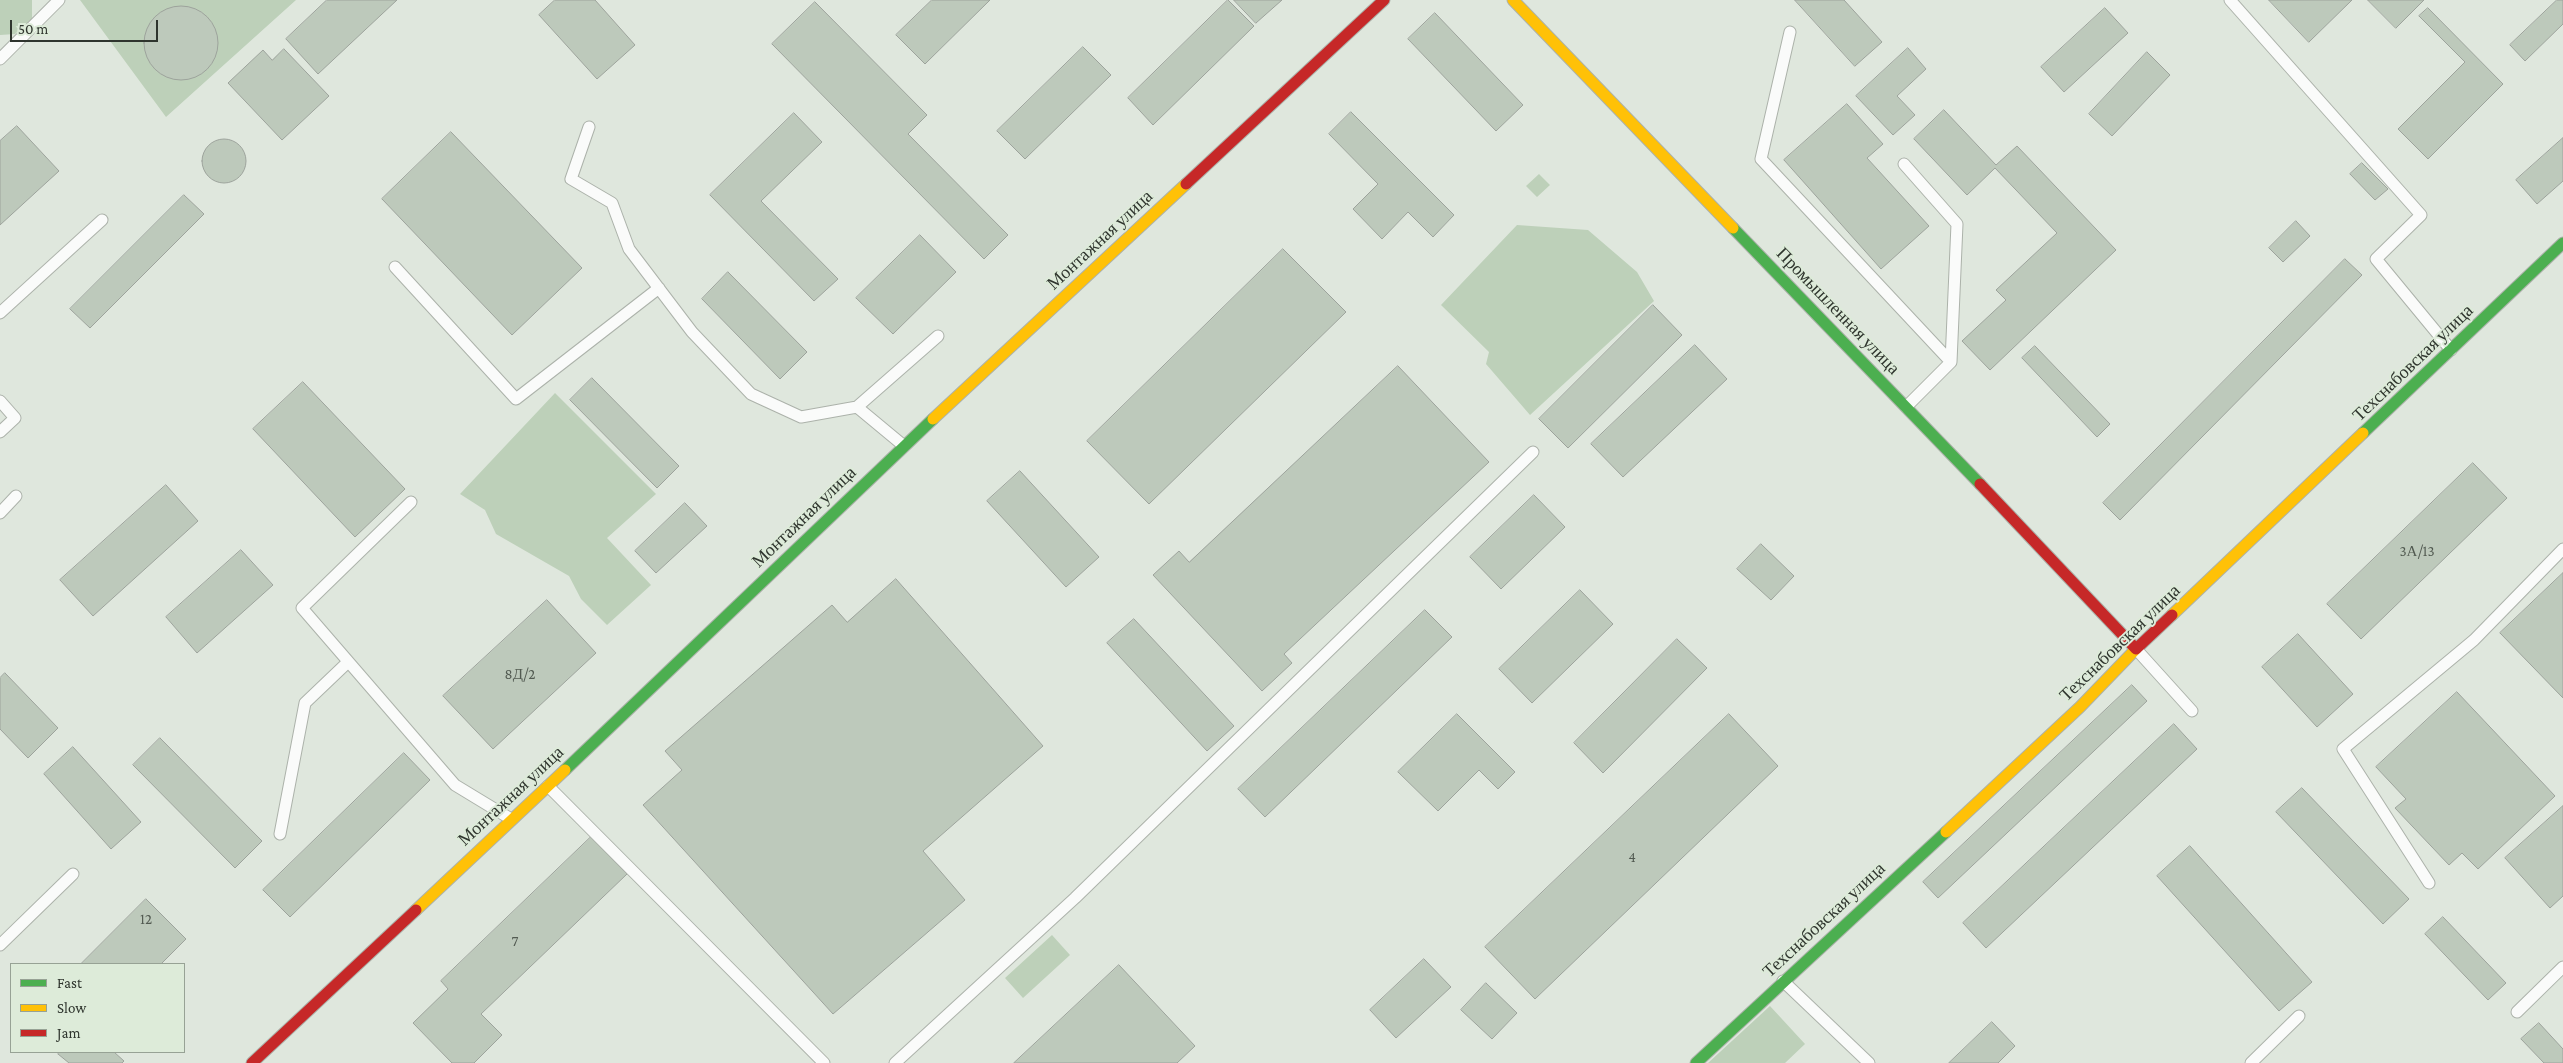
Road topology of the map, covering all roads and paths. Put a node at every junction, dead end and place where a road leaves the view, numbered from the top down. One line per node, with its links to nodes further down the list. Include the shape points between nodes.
1 (59, 0): 6 (lane)
2 (1384, 0): 21 (street, Монтажная улица)
3 (1514, 0): 19 (street, Промышленная улица)
4 (2230, 0): 15 (lane, via 2421,215 2376,259)
5 (1790, 32): 16 (lane, via 1761,159)
6 (2, 55)
7 (589, 127): 12 (lane, via 571,179 612,203 629,249)
8 (1904, 164): 16 (lane, via 1957,224)
9 (102, 220): 13 (lane)
10 (2563, 244): 15 (street, Техснабовская улица)
11 (395, 267): 12 (lane, via 516,399)
12 (659, 288): 18 (lane, via 692,332 751,394 801,417)
13 (0, 313)
14 (938, 336): 18 (lane)
15 (2452, 351): 27 (street, Техснабовская улица)
16 (1951, 362): 19 (lane)
17 (0, 401): 20 (lane, via 15,418)
18 (857, 407): 21 (lane)
19 (1906, 407): 27 (street, Промышленная улица)
20 (0, 432)
21 (904, 446): 30 (street, Монтажная улица)
22 (1533, 452): 42 (lane, via 1075,898)
23 (16, 496): 25 (lane)
24 (411, 502): 28 (lane, via 302,608)
25 (0, 513)
26 (2563, 549): 34 (lane, via 2474,640 2343,749)
27 (2136, 649): 29 (lane); 37 (street, Техснабовская улица, via 2080,707)
28 (348, 662): 31 (lane, via 454,785); 32 (lane, via 305,703)
29 (2192, 711)
30 (548, 786): 31 (street, Монтажная улица); 41 (lane)
31 (511, 819): 40 (street, Монтажная улица)
32 (280, 834)
33 (73, 874): 35 (lane)
34 (2429, 883)
35 (0, 945)
36 (2563, 967): 38 (lane)
37 (1783, 982): 43 (street, Техснабовская улица); 44 (lane)
38 (2517, 1012)
39 (2299, 1016): 45 (lane)
40 (252, 1063)
41 (824, 1063)
42 (896, 1063)
43 (1696, 1063)
44 (1869, 1063)
45 (2251, 1063)

